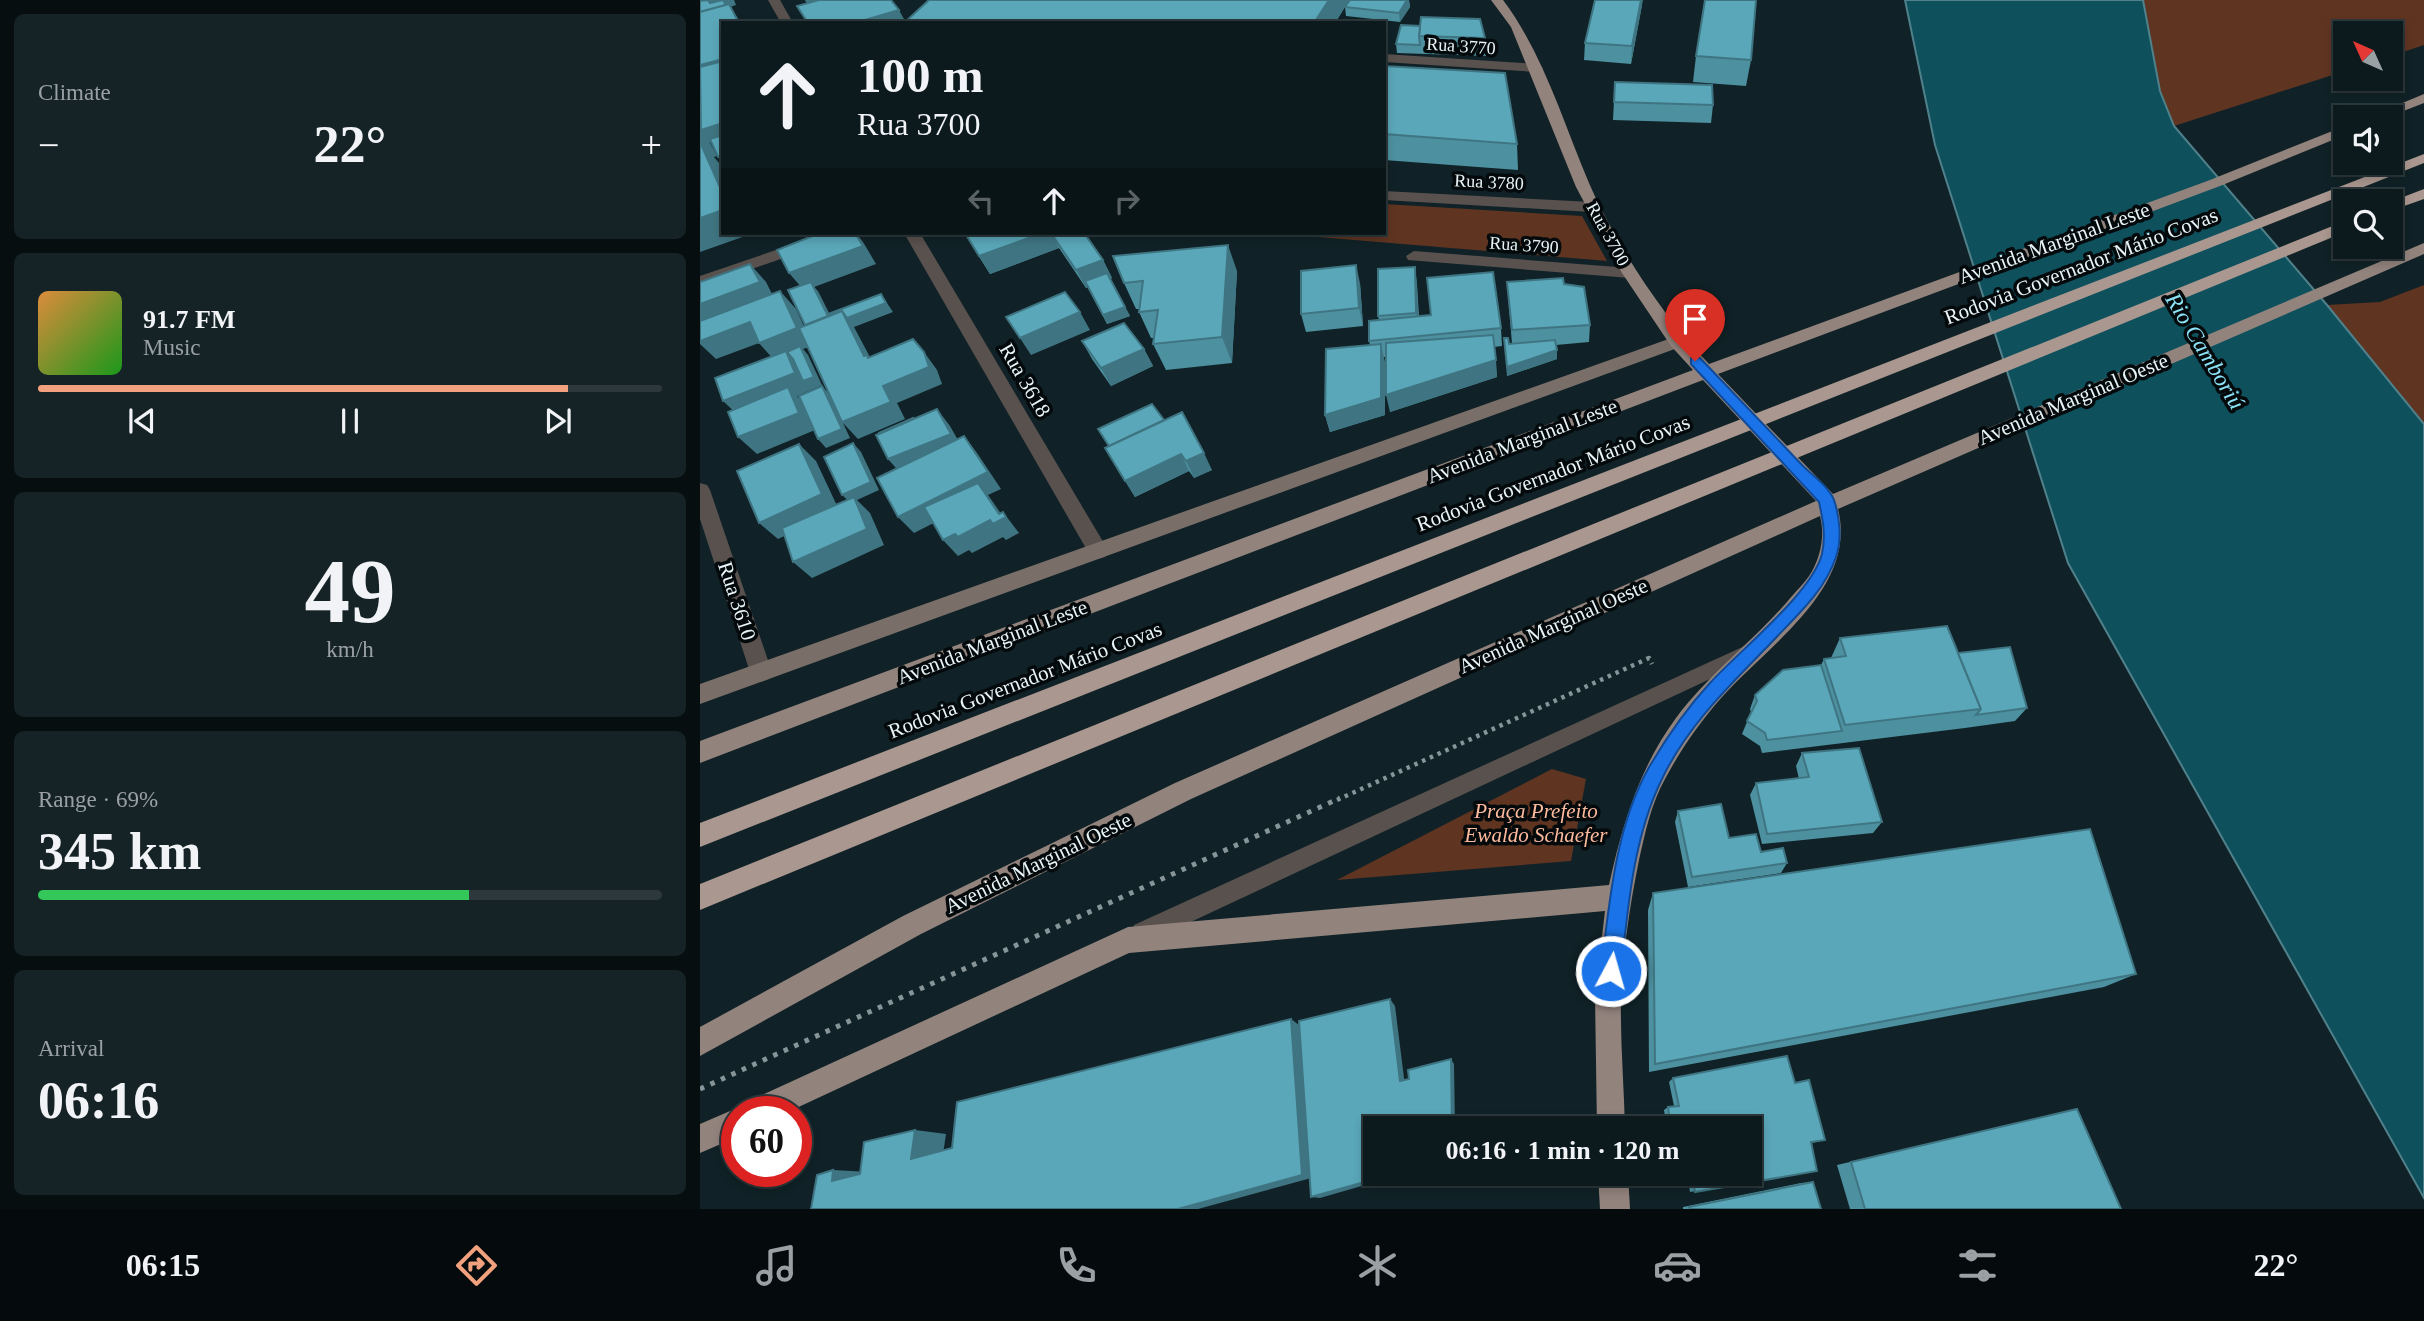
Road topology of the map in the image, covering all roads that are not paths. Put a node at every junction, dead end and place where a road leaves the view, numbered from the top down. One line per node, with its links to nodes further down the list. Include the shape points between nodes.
1 (774, 0): 3 (street)
2 (1497, 0): 5 (main road, Rua 3700, via 1517,27)
3 (786, 21)
4 (1386, 58): 5 (street, Rua 3770)
5 (1536, 68): 13 (main road, Rua 3700)
6 (2424, 98): 7 (main road)
7 (2403, 106)
8 (2333, 135): 27 (main road, Avenida Marginal Leste)
9 (2424, 158): 28 (highway, Rodovia Governador Mário Covas)
10 (2424, 194): 12 (highway)
11 (1386, 195): 13 (street, Rua 3780)
12 (2403, 202)
13 (1592, 207): 19 (main road, Rua 3700)
14 (2333, 231): 29 (highway)
15 (835, 235): 20 (street)
16 (913, 235): 23 (street, Rua 3618)
17 (2424, 248): 32 (main road, Avenida Marginal Oeste, via 1726,549 1183,791 912,925)
18 (1414, 256): 19 (street, Rua 3790)
19 (1630, 273): 21 (main road, Rua 3700)
20 (700, 282)
21 (1677, 342): 23 (main road, Avenida Marginal Leste); 24 (main road, Rua 3700, via 1826,499 1833,528 1829,556 1818,580)
22 (700, 490): 25 (street, Rua 3610)
23 (1098, 551): 25 (main road, Avenida Marginal Leste)
24 (1755, 649): 30 (main road, Rua 3700, via 1684,725 1653,777 1634,828); 31 (lane)
25 (761, 672): 26 (main road, Avenida Marginal Leste)
26 (700, 694)
27 (700, 752)
28 (700, 835)
29 (700, 897)
30 (1619, 897): 31 (main road); 34 (main road, Rua 3700, via 1608,996)
31 (1128, 940): 33 (main road)
32 (700, 1042)
33 (791, 1096)
34 (1611, 1116)
35 (721, 1129): 36 (main road)
36 (700, 1139)
37 (1614, 1186): 38 (main road)
38 (1615, 1209)

